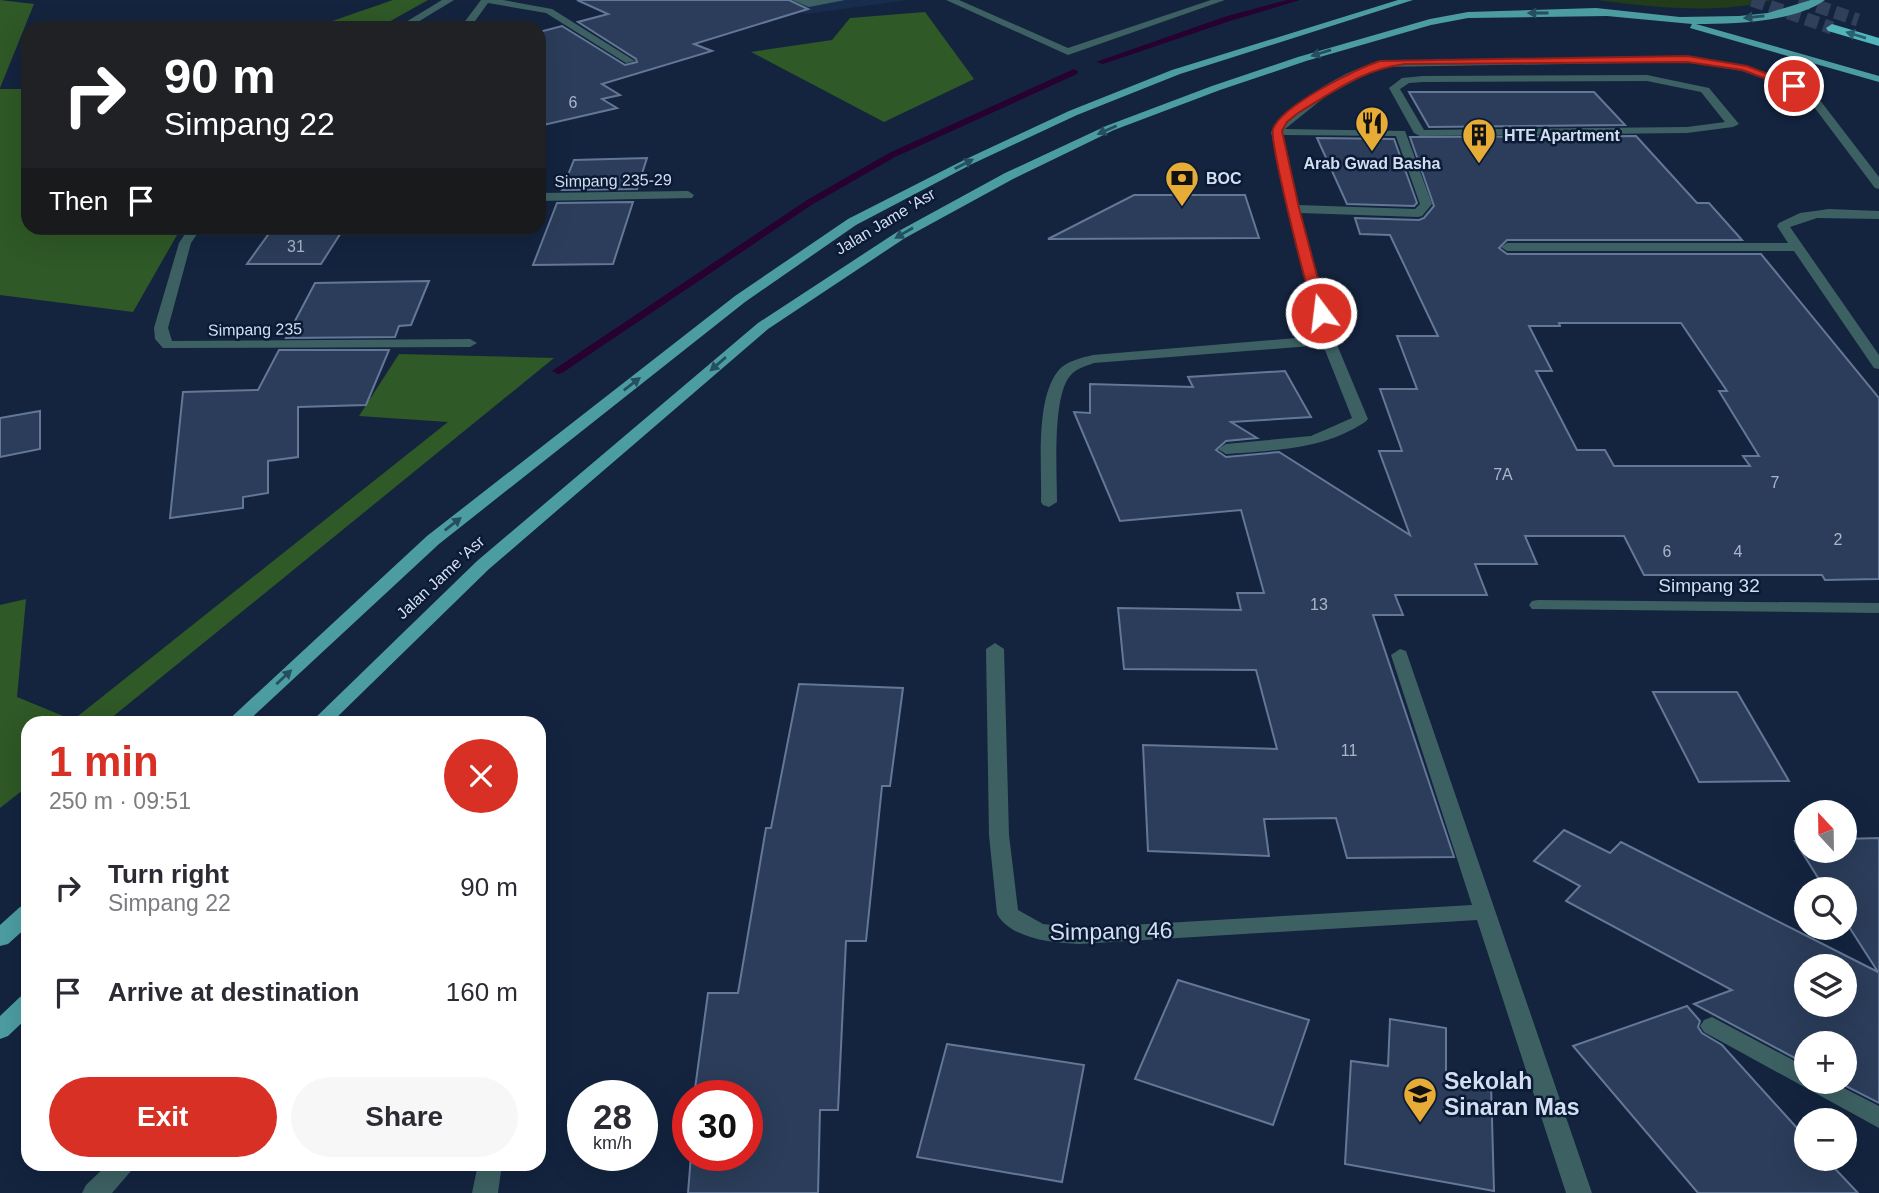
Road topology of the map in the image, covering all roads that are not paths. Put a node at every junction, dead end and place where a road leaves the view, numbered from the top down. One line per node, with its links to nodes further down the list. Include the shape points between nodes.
1 (449, 0): 12 (street)
2 (486, 0): 13 (street); 16 (street, via 549,11)
3 (797, 0): 4 (street, via 809,5)
4 (840, 0)
5 (951, 0): 6 (street, via 1068,52)
6 (1219, 0)
7 (1408, 0): 38 (main road, Jalan Jame 'Asr, one-way to 7, via 433,540 740,299 852,222 968,162 1112,98 1248,49)
8 (1820, 0): 11 (main road, one-way to 11, via 1754,17)
9 (1553, 3): 10 (main road)
10 (1606, 13): 11 (main road); 39 (main road, Jalan Jame 'Asr, one-way to 39, via 1468,15 1302,59 1110,128 901,235 763,326 483,565)
11 (1665, 19): 19 (main road)
12 (413, 21)
13 (471, 21)
14 (1832, 28): 15 (highway, one-way to 14)
15 (1879, 42)
16 (630, 61)
17 (1444, 61): 18 (street); 20 (street, via 1380,64 1364,70 1294,111); 21 (street, via 1687,59 1744,68 1812,97)
18 (1457, 79): 18 (street, via 1406,80 1394,88 1420,133 1687,130 1733,124 1705,90 1675,82 1647,78)
19 (1879, 79)
20 (1277, 131): 24 (street); 24 (street, via 1401,133 1426,204 1418,212)
21 (1879, 185)
22 (688, 195): 23 (street, Simpang 235-29)
23 (546, 197)
24 (1293, 208): 29 (street)
25 (1879, 215): 28 (street, via 1795,218 1783,226)
26 (190, 235): 30 (street, Simpang 235, via 161,328 168,345)
27 (1507, 247): 28 (street)
28 (1795, 247): 31 (street)
29 (1328, 340): 32 (street, via 1360,419 1344,432 1309,441); 33 (street, via 1076,364 1063,375 1051,408)
30 (470, 343)
31 (1879, 365)
32 (1226, 449)
33 (1049, 502)
34 (1538, 605): 35 (street, Simpang 32)
35 (1879, 608)
36 (995, 649): 40 (street, Simpang 46, via 1005,899 1008,914 1024,927 1079,936)
37 (1400, 655): 40 (street)
38 (242, 716)
39 (326, 716)
40 (1485, 912): 53 (street)
41 (21, 920): 42 (main road)
42 (0, 939)
43 (21, 1010): 45 (main road)
44 (1712, 1026): 46 (street)
45 (0, 1030)
46 (1794, 1071)
47 (1834, 1094): 48 (street)
48 (1879, 1118)
49 (117, 1171): 51 (street)
50 (490, 1171): 52 (street)
51 (95, 1193)
52 (485, 1193)
53 (1579, 1193)

